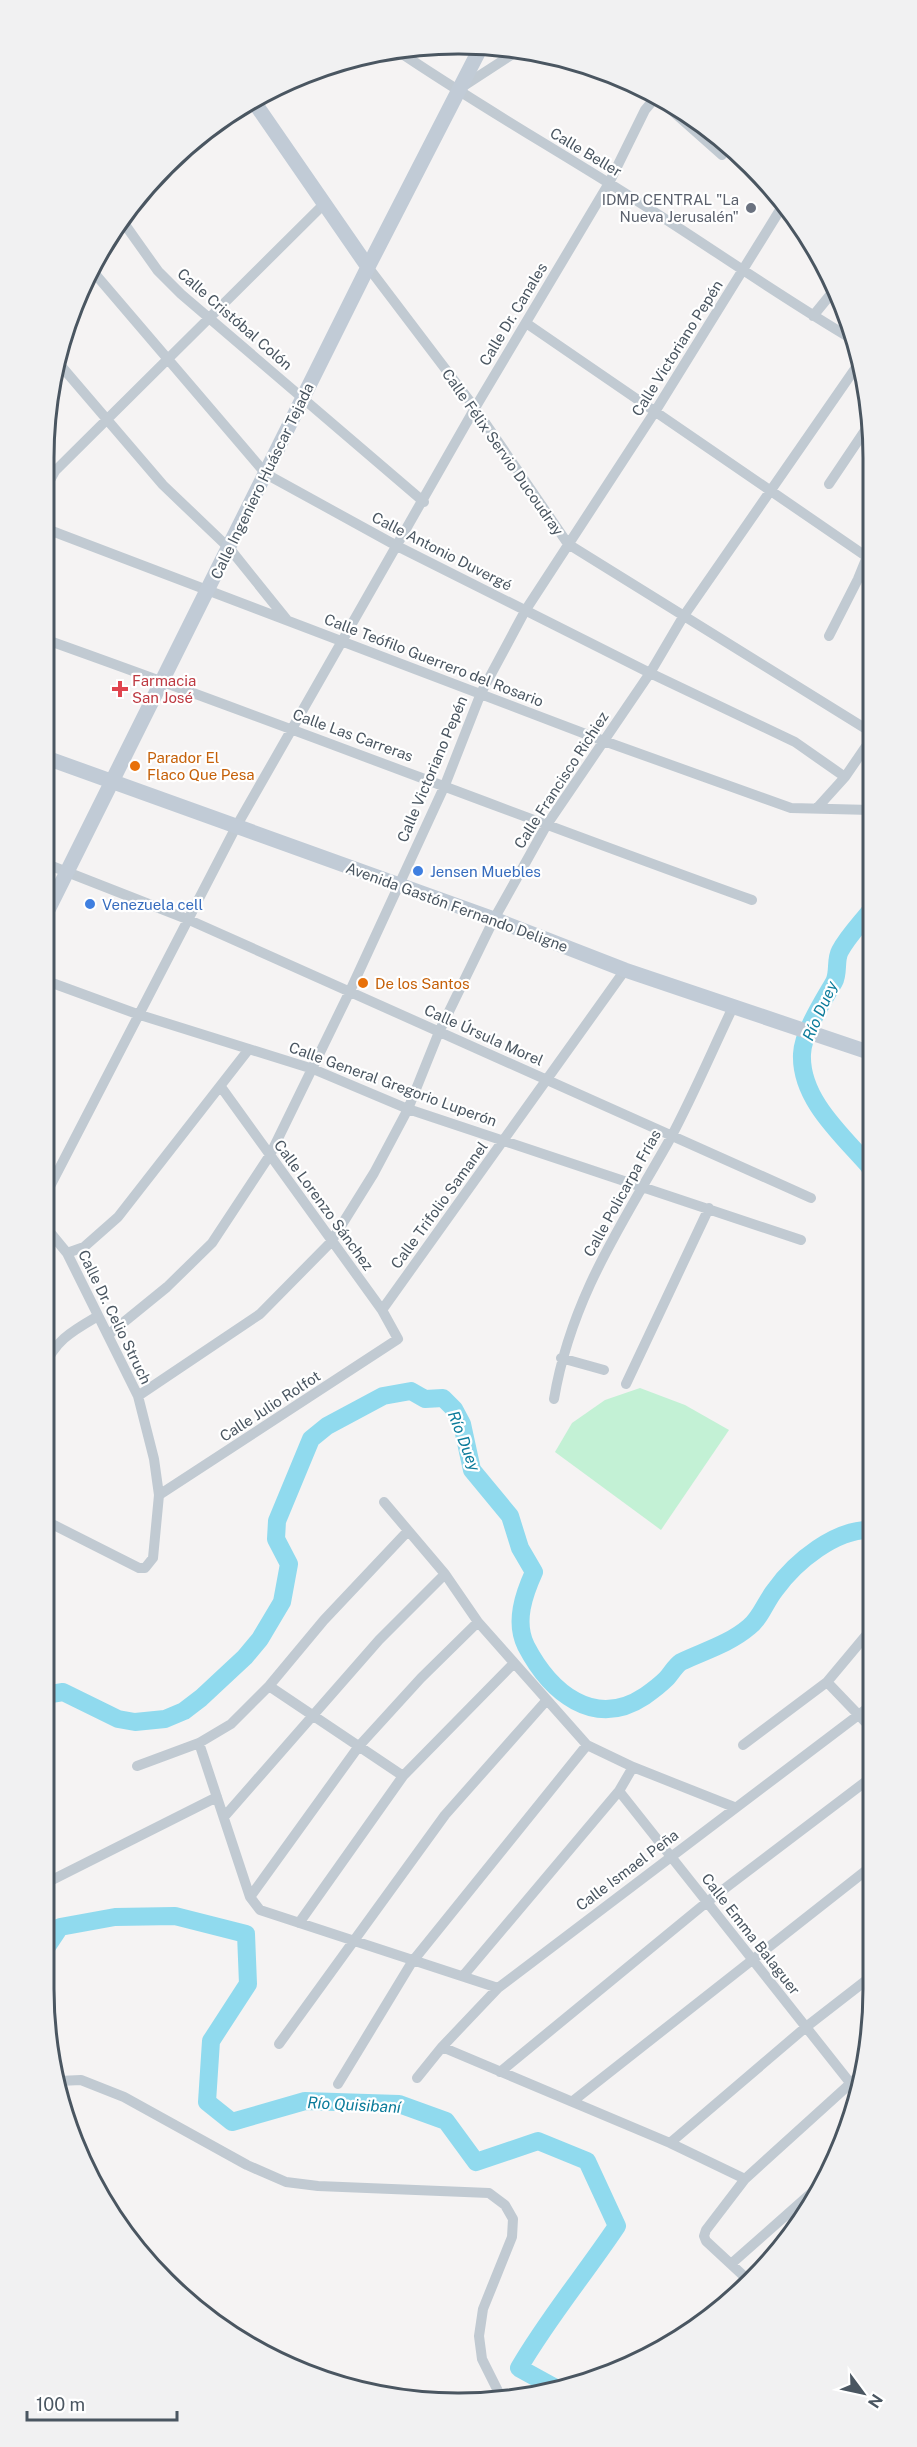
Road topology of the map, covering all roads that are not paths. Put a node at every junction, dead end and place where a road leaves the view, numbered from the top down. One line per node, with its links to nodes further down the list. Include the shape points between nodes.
1 (477, 55): 4 (main road, Calle Ingeniero Huáscar Tejada)
2 (408, 57): 4 (street, Calle Beller)
3 (509, 57): 4 (street)
4 (460, 90): 9 (street, Calle Beller); 13 (main road, Calle Ingeniero Huáscar Tejada)
5 (651, 103): 9 (street, Calle Dr. Canales)
6 (258, 107): 10 (main road, Calle Félix Servio Ducoudray)
7 (693, 129): 8 (street)
8 (722, 155)
9 (609, 183): 14 (street, Calle Beller); 19 (street, Calle Dr. Canales)
10 (323, 205): 13 (main road, Calle Félix Servio Ducoudray); 18 (street)
11 (779, 212): 14 (street, Calle Victoriano Pepén)
12 (127, 227): 18 (street, Calle Cristóbal Colón, via 158,271)
13 (368, 267): 24 (main road, Calle Ingeniero Huáscar Tejada); 25 (street, Calle Félix Servio Ducoudray)
14 (742, 271): 17 (street, Calle Beller); 26 (street, Calle Victoriano Pepén)
15 (98, 277): 21 (street, Calle Antonio Duvergé)
16 (829, 297): 17 (street)
17 (813, 316): 20 (street, Calle Beller)
18 (207, 317): 21 (street); 24 (street, Calle Cristóbal Colón)
19 (526, 323): 25 (street, Calle Dr. Canales); 26 (street)
20 (844, 334)
21 (167, 360): 27 (street); 30 (street, Calle Antonio Duvergé)
22 (65, 369): 27 (street)
23 (853, 372): 32 (street, Calle Francisco Richiez)
24 (303, 398): 30 (main road, Calle Ingeniero Huáscar Tejada); 33 (street, Calle Cristóbal Colón)
25 (475, 408): 33 (street, Calle Dr. Canales); 35 (street, Calle Félix Servio Ducoudray)
26 (656, 410): 32 (street); 35 (street, Calle Victoriano Pepén)
27 (108, 418): 29 (street); 37 (street, via 163,485)
28 (862, 435): 31 (street)
29 (54, 473)
30 (266, 474): 36 (street, Calle Antonio Duvergé); 37 (main road, Calle Ingeniero Huáscar Tejada)
31 (829, 484)
32 (771, 490): 38 (street); 42 (street, Calle Francisco Richiez)
33 (424, 502): 36 (street, Calle Dr. Canales)
34 (54, 532): 40 (street, Calle Teófilo Guerrero del Rosario)
35 (568, 544): 41 (street, Calle Victoriano Pepén); 42 (street, Calle Félix Servio Ducoudray)
36 (397, 546): 41 (street, Calle Antonio Duvergé); 45 (street, Calle Dr. Canales)
37 (230, 549): 40 (main road, Calle Ingeniero Huáscar Tejada); 43 (street)
38 (863, 554)
39 (863, 569): 44 (street)
40 (209, 590): 43 (street, Calle Teófilo Guerrero del Rosario); 48 (main road, Calle Ingeniero Huáscar Tejada)
41 (525, 611): 47 (street, Calle Antonio Duvergé); 49 (street, Calle Victoriano Pepén)
42 (683, 617): 47 (street, Calle Francisco Richiez); 50 (street, Calle Félix Servio Ducoudray)
43 (288, 620): 45 (street, Calle Teófilo Guerrero del Rosario)
44 (829, 636)
45 (342, 641): 49 (street, Calle Teófilo Guerrero del Rosario); 51 (street, Calle Dr. Canales)
46 (54, 643): 48 (street, Calle Las Carreras)
47 (650, 673): 52 (street, Calle Francisco Richiez); 55 (street, Calle Antonio Duvergé, via 795,742)
48 (162, 681): 51 (street, Calle Las Carreras); 56 (main road, Calle Ingeniero Huáscar Tejada)
49 (481, 693): 52 (street, Calle Teófilo Guerrero del Rosario); 57 (street, Calle Victoriano Pepén)
50 (863, 727)
51 (293, 728): 57 (street, Calle Las Carreras); 61 (street, Calle Dr. Canales)
52 (604, 741): 58 (street, Calle Teófilo Guerrero del Rosario, via 791,808); 60 (street, Calle Francisco Richiez)
53 (863, 751): 55 (street)
54 (54, 761): 56 (main road, Avenida Gastón Fernando Deligne)
55 (845, 777): 58 (street)
56 (112, 781): 61 (main road, Avenida Gastón Fernando Deligne); 63 (main road, Calle Ingeniero Huáscar Tejada)
57 (445, 785): 60 (street, Calle Las Carreras); 64 (street, Calle Victoriano Pepén)
58 (817, 808): 59 (street, Calle Teófilo Guerrero del Rosario)
59 (863, 810)
60 (546, 826): 66 (street, Calle Las Carreras); 68 (street, Calle Francisco Richiez)
61 (236, 827): 64 (main road, Avenida Gastón Fernando Deligne); 67 (street, Calle Dr. Canales)
62 (54, 866): 63 (street, Calle Úrsula Morel)
63 (68, 871): 65 (main road, Calle Ingeniero Huáscar Tejada); 67 (street, Calle Úrsula Morel)
64 (398, 884): 68 (main road, Avenida Gastón Fernando Deligne); 71 (street, Calle Victoriano Pepén)
65 (54, 898)
66 (752, 900)
67 (187, 919): 71 (street, Calle Úrsula Morel); 73 (street, Calle Dr. Canales)
68 (494, 919): 69 (main road, Avenida Gastón Fernando Deligne); 74 (street, Calle Francisco Richiez)
69 (625, 970): 72 (main road, Avenida Gastón Fernando Deligne); 78 (street, Calle Trifolio Samanel)
70 (54, 984): 73 (street, Calle General Gregorio Luperón)
71 (350, 991): 74 (street, Calle Úrsula Morel); 77 (street, Calle Victoriano Pepén)
72 (733, 1007): 76 (main road, Avenida Gastón Fernando Deligne); 81 (street, Calle Policarpa Frías)
73 (137, 1014): 75 (street, Calle General Gregorio Luperón); 84 (street, Calle Dr. Canales)
74 (439, 1032): 78 (street, Calle Úrsula Morel); 80 (street, Calle Francisco Richiez)
75 (249, 1049): 77 (street, Calle General Gregorio Luperón); 79 (street)
76 (863, 1050)
77 (313, 1069): 80 (street, Calle General Gregorio Luperón); 83 (street, Calle Victoriano Pepén)
78 (547, 1080): 81 (street, Calle Úrsula Morel); 82 (street, Calle Trifolio Samanel)
79 (221, 1087): 83 (street, Calle Lorenzo Sánchez); 91 (street, via 118,1217 84,1247)
80 (408, 1109): 82 (street, Calle General Gregorio Luperón); 90 (street, Calle Francisco Richiez)
81 (671, 1135): 85 (street, Calle Policarpa Frías); 86 (street, Calle Úrsula Morel)
82 (503, 1140): 85 (street, Calle General Gregorio Luperón); 92 (street, Calle Trifolio Samanel)
83 (270, 1155): 90 (street, Calle Lorenzo Sánchez); 94 (street, Calle Victoriano Pepén, via 212,1243 167,1287)
84 (54, 1178)
85 (643, 1186): 87 (street, Calle General Gregorio Luperón); 97 (street, Calle Policarpa Frías, via 583,1296)
86 (811, 1198)
87 (709, 1208): 89 (street, Calle General Gregorio Luperón); 99 (street)
88 (54, 1237): 91 (street, Calle Dr. Celio Struch)
89 (801, 1240)
90 (331, 1242): 92 (street, Calle Lorenzo Sánchez); 100 (street, Calle Francisco Richiez, via 260,1314)
91 (67, 1253): 93 (street, Calle Dr. Celio Struch)
92 (382, 1310): 95 (street, Calle Lorenzo Sánchez, via 398,1334)
93 (98, 1316): 94 (street, Calle Dr. Celio Struch); 96 (street, via 61,1338)
94 (108, 1335): 100 (street, Calle Dr. Celio Struch)
95 (397, 1342): 102 (street, Calle Julio Rolfot)
96 (54, 1348)
97 (561, 1358): 98 (street); 101 (street, Calle Policarpa Frías)
98 (604, 1370)
99 (627, 1384)
100 (138, 1396): 102 (street, Calle Dr. Celio Struch)
101 (554, 1399)
102 (159, 1495): 104 (street, Calle Dr. Celio Struch, via 153,1558 145,1568)
103 (384, 1502): 105 (street)
104 (54, 1525)
105 (407, 1532): 106 (street); 111 (street, via 324,1620)
106 (445, 1574): 107 (street); 115 (street, via 379,1640)
107 (478, 1622): 109 (street); 120 (street)
108 (863, 1640): 110 (street)
109 (514, 1663): 112 (street); 123 (street)
110 (827, 1682): 114 (street); 119 (street)
111 (269, 1686): 115 (street); 117 (street, via 231,1724)
112 (546, 1701): 118 (street); 135 (street, via 445,1815)
113 (863, 1711): 114 (street, Calle Ismael Peña)
114 (858, 1715): 116 (street); 127 (street, Calle Ismael Peña)
115 (313, 1716): 120 (street); 128 (street)
116 (863, 1720)
117 (199, 1743): 121 (street); 126 (street)
118 (586, 1745): 122 (street); 137 (street)
119 (743, 1745)
120 (359, 1746): 123 (street); 132 (street)
121 (137, 1766)
122 (633, 1767): 125 (street); 127 (street)
123 (403, 1776): 134 (street)
124 (863, 1784): 133 (street)
125 (619, 1791): 129 (street, Calle Emma Balaguer); 138 (street)
126 (217, 1797): 128 (street); 131 (street)
127 (734, 1807): 129 (street, Calle Ismael Peña)
128 (224, 1816): 132 (street)
129 (669, 1856): 133 (street, Calle Emma Balaguer); 140 (street, Calle Ismael Peña)
130 (863, 1873): 136 (street)
131 (54, 1879)
132 (250, 1897): 134 (street, via 260,1910)
133 (707, 1902): 136 (street, Calle Emma Balaguer); 144 (street)
134 (299, 1923): 135 (street)
135 (354, 1942): 137 (street); 142 (street)
136 (751, 1961): 141 (street, Calle Emma Balaguer); 149 (street)
137 (412, 1962): 138 (street); 148 (street)
138 (463, 1976): 140 (street)
139 (863, 1983): 141 (street)
140 (498, 1988): 143 (street, Calle Ismael Peña)
141 (806, 2027): 147 (street, Calle Emma Balaguer); 150 (street)
142 (279, 2044)
143 (442, 2047): 144 (street); 145 (street, Calle Ismael Peña)
144 (500, 2072): 149 (street)
145 (417, 2078)
146 (65, 2081): 155 (street, via 81,2080 124,2097 247,2165 286,2182 489,2193 505,2205 513,2219 512,2237 483,2308 479,2336 482,2360)
147 (850, 2082): 151 (street)
148 (338, 2084)
149 (573, 2102): 150 (street)
150 (670, 2143): 151 (street)
151 (745, 2179): 153 (street, via 704,2236)
152 (803, 2200): 153 (street)
153 (731, 2264): 154 (street)
154 (744, 2276)
155 (498, 2391)

